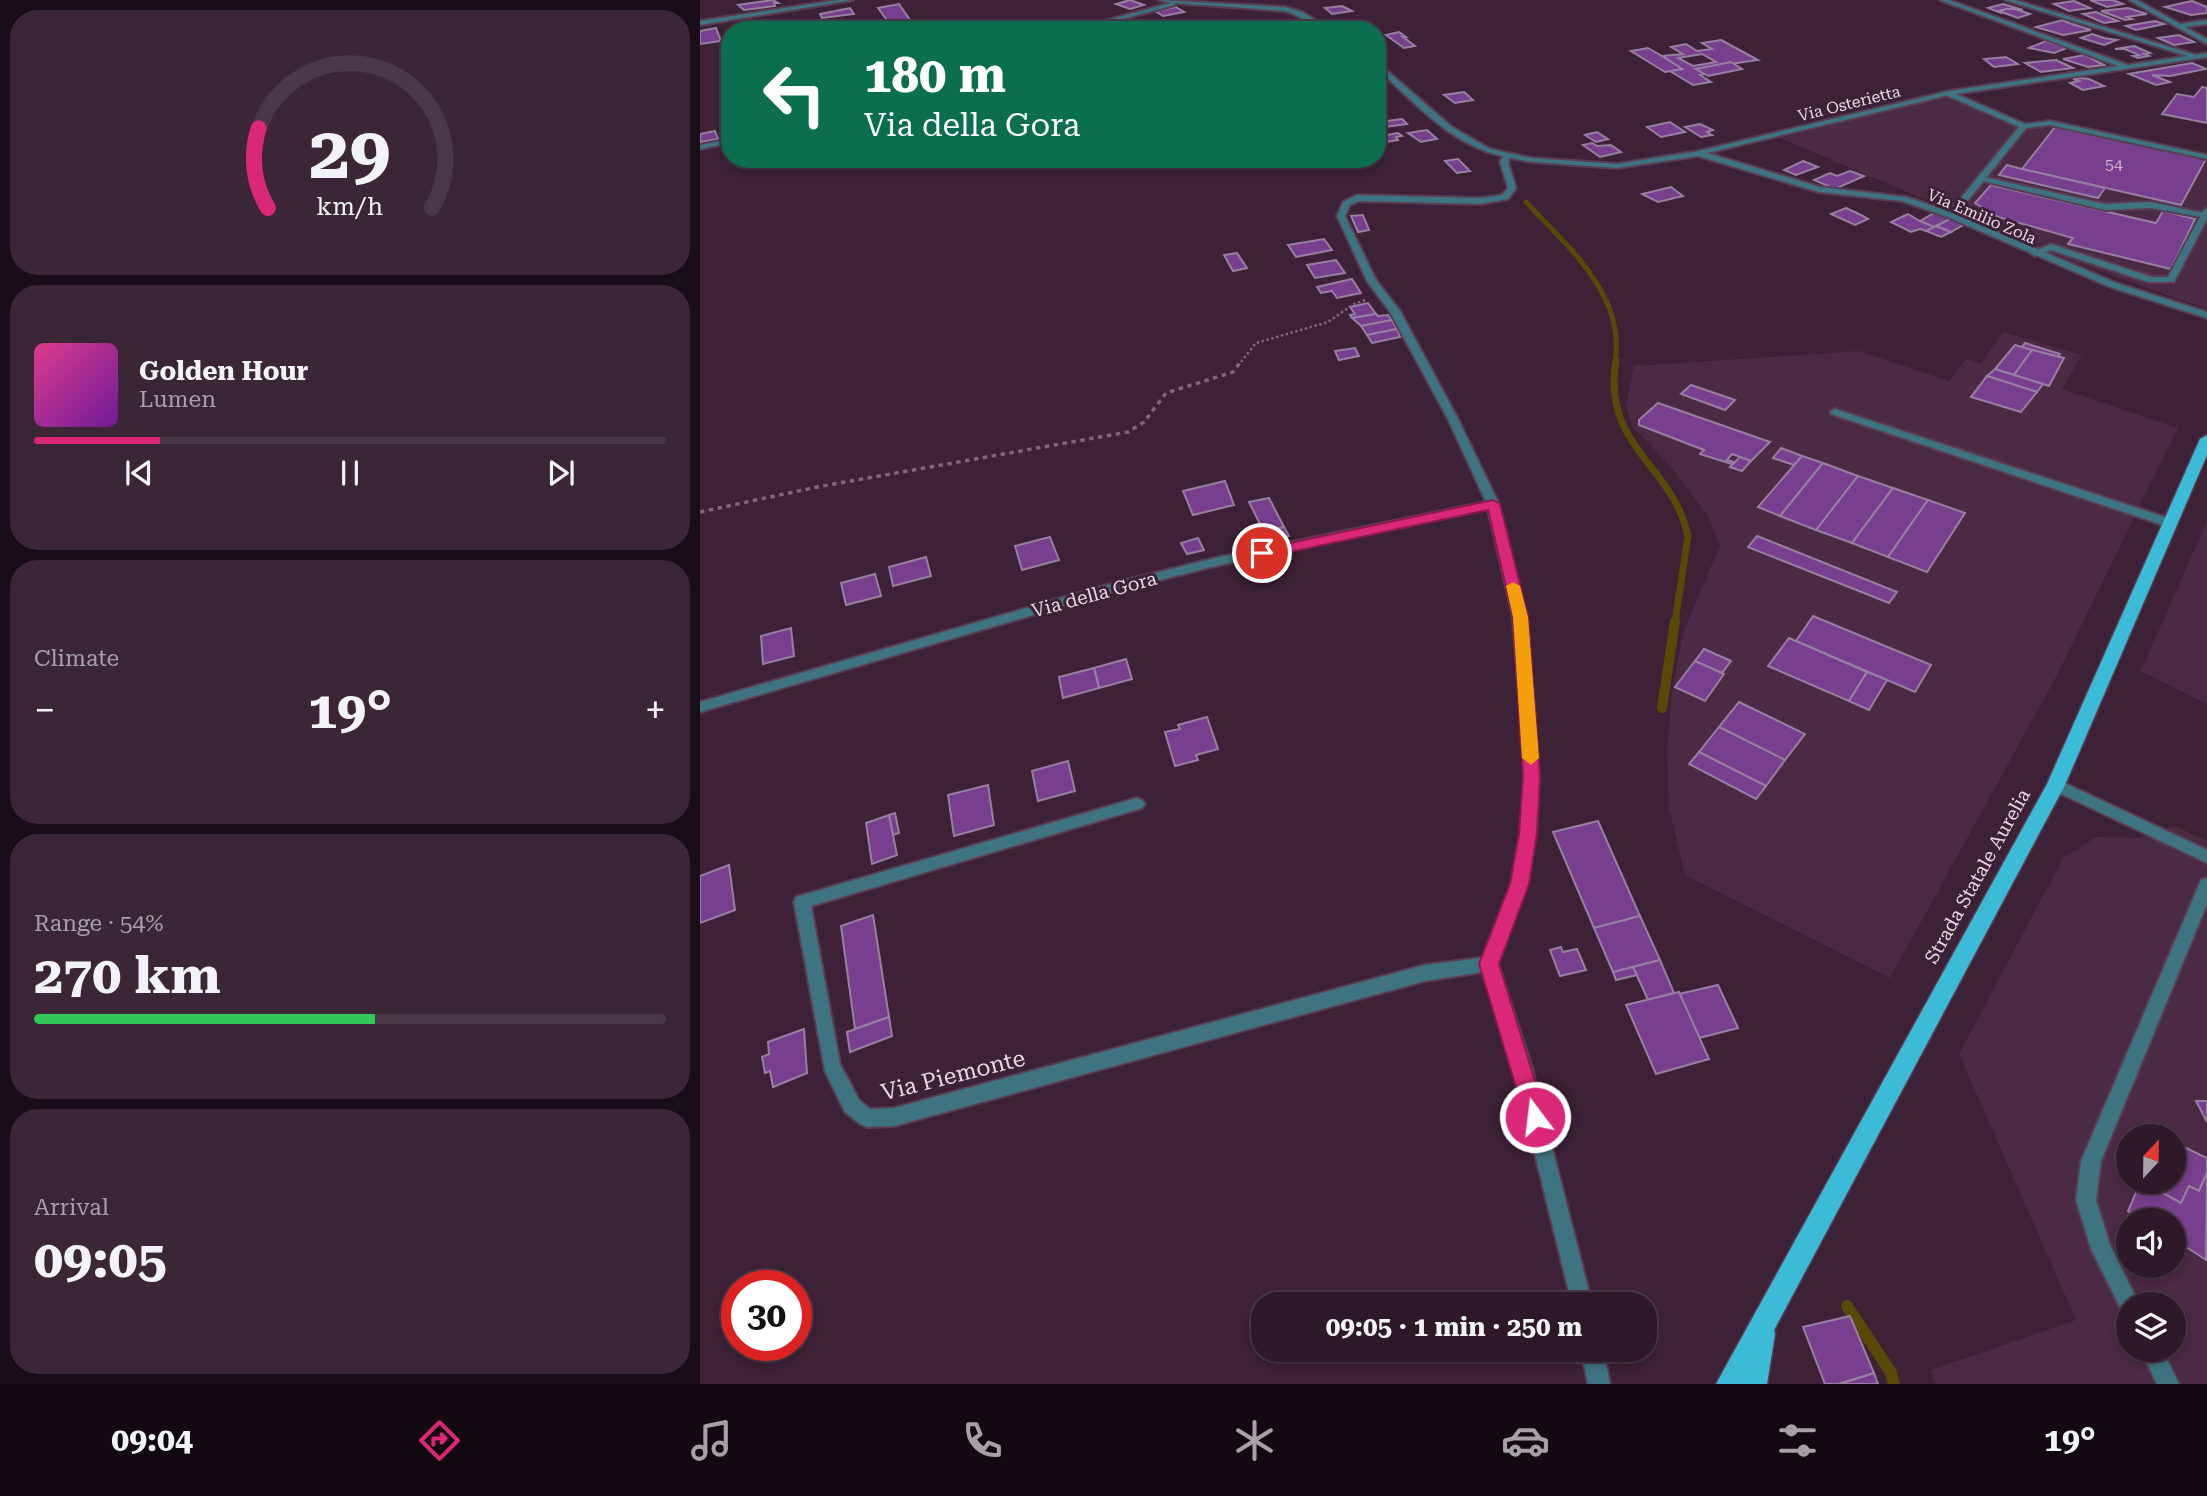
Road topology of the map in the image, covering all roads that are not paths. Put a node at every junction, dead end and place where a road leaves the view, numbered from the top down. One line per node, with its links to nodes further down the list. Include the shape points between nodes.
1 (850, 0): 11 (street)
2 (1162, 0): 6 (street)
3 (1942, 0): 15 (street)
4 (2008, 0): 14 (street, Via Osterietta)
5 (2132, 0): 12 (street)
6 (1180, 1): 7 (street); 8 (street)
7 (1252, 3): 9 (street, via 1300,13)
8 (1106, 21)
9 (1314, 21)
10 (2207, 22): 12 (street)
11 (700, 23)
12 (2180, 26): 13 (street)
13 (2207, 42)
14 (2203, 56): 15 (street, Via Osterietta)
15 (2130, 68): 17 (street, Via Osterietta)
16 (1386, 72): 22 (street, via 1448,129)
17 (1949, 93): 18 (street); 21 (street, Via Osterietta)
18 (2024, 126): 23 (street, via 2050,123); 24 (street)
19 (721, 143): 20 (street)
20 (700, 147)
21 (1699, 153): 22 (street, Via Osterietta, via 1617,166); 26 (street, Via Emilio Zola, via 1819,189 1888,196)
22 (1507, 156): 31 (street, via 1504,162 1512,188 1506,197 1480,201 1357,198 1346,204 1341,216 1372,281 1395,311 1453,419)
23 (2207, 157)
24 (1982, 178): 25 (street, via 2105,207 2151,205); 26 (street)
25 (2206, 213): 27 (street, via 2171,280 2151,280 2051,247)
26 (1948, 214): 27 (street, Via Emilio Zola)
27 (2035, 253): 28 (street, Via Emilio Zola, via 2113,285)
28 (2207, 315)
29 (1835, 412): 32 (street)
30 (2207, 439): 32 (main road, Strada Statale Aurelia)
31 (1493, 504): 33 (street, Via della Gora, via 1103,590); 38 (street, via 1520,617 1532,776 1519,884)
32 (2170, 523): 34 (main road, Strada Statale Aurelia)
33 (700, 707)
34 (2056, 785): 36 (street); 41 (main road, Strada Statale Aurelia)
35 (1137, 804): 38 (street, Via Piemonte, via 803,902 831,1065 852,1106 867,1118 894,1117 1424,973)
36 (2207, 858)
37 (2207, 885): 40 (street, via 2091,1161 2086,1200 2101,1249)
38 (1489, 964): 39 (street, via 1522,1065)
39 (1579, 1292)
40 (2123, 1292)
41 (1764, 1324): 45 (main road, Strada Statale Aurelia); 46 (main road, Strada Statale Aurelia)
42 (1595, 1362): 44 (street)
43 (2157, 1362): 47 (street)
44 (1600, 1384)
45 (1730, 1384)
46 (1753, 1384)
47 (2168, 1384)

